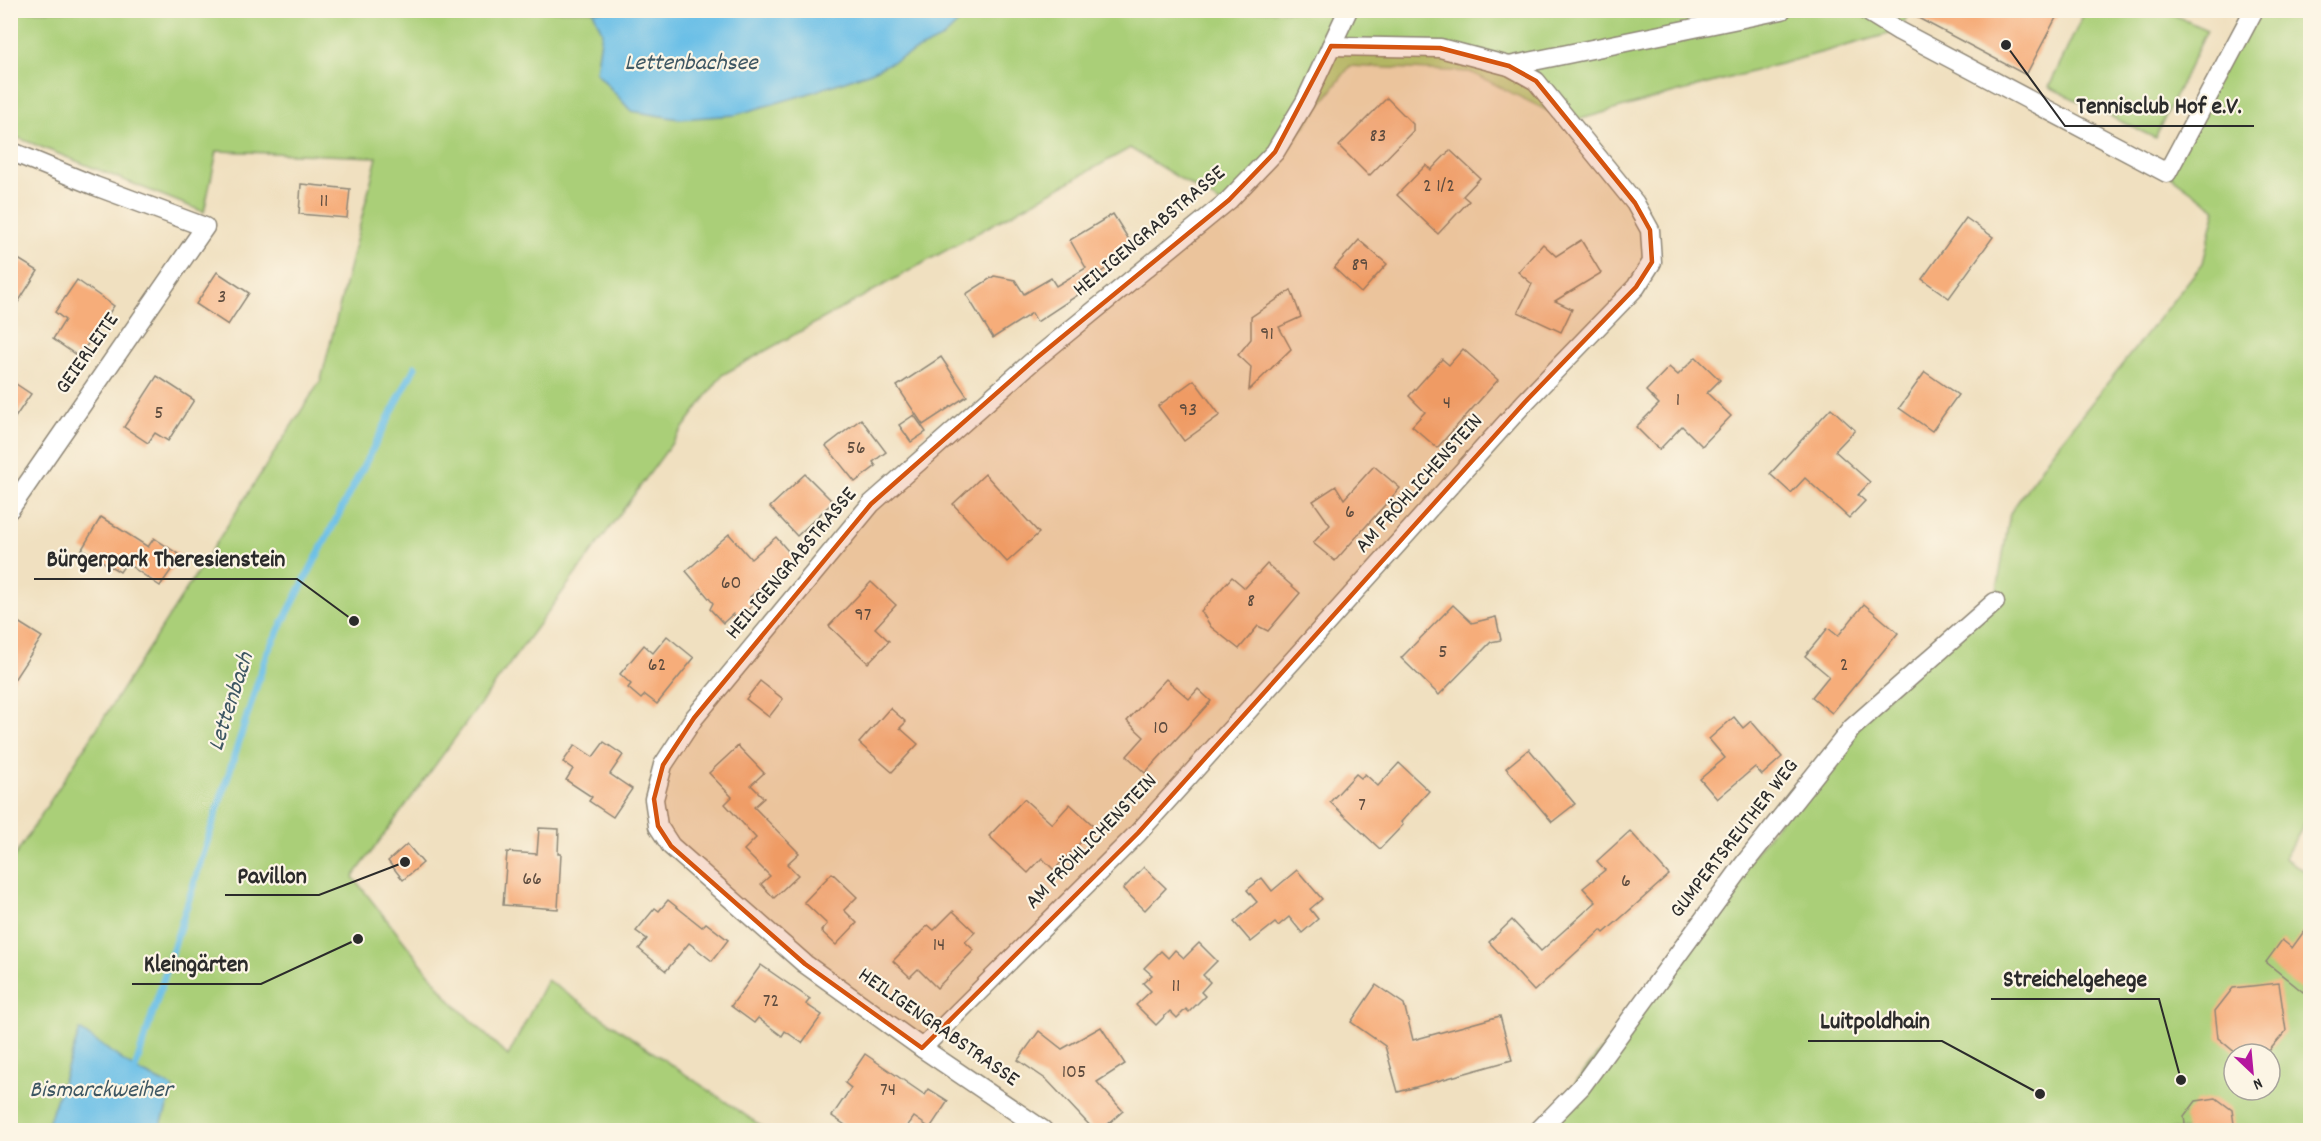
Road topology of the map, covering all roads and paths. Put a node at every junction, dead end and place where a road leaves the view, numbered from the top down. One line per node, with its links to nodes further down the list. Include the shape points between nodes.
1 (1348, 10): 5 (street, HEILIGENGRABSTRASSE)
2 (1782, 10): 6 (street)
3 (1865, 10): 4 (street, via 2167,173)
4 (2254, 10)
5 (1331, 46): 6 (street, AM FRÖHLICHENSTEIN, via 1440,48); 10 (street, HEILIGENGRABSTRASSE, via 1305,102 1275,152 1229,200 1034,360 871,504 694,718 663,765 654,799 658,826 671,846 805,963)
6 (1509, 66): 10 (street, AM FRÖHLICHENSTEIN, via 1536,81 1635,203 1650,230 1652,262 1636,287 1518,411 1138,833)
7 (10, 151): 8 (street, GEIERLEITE, via 206,227)
8 (10, 509)
9 (1995, 602): 12 (street, GUMPERTSREUTHER WEG, via 1852,728 1744,864 1581,1087)
10 (922, 1048): 11 (street, HEILIGENGRABSTRASSE)
11 (1043, 1131)
12 (1539, 1131)

